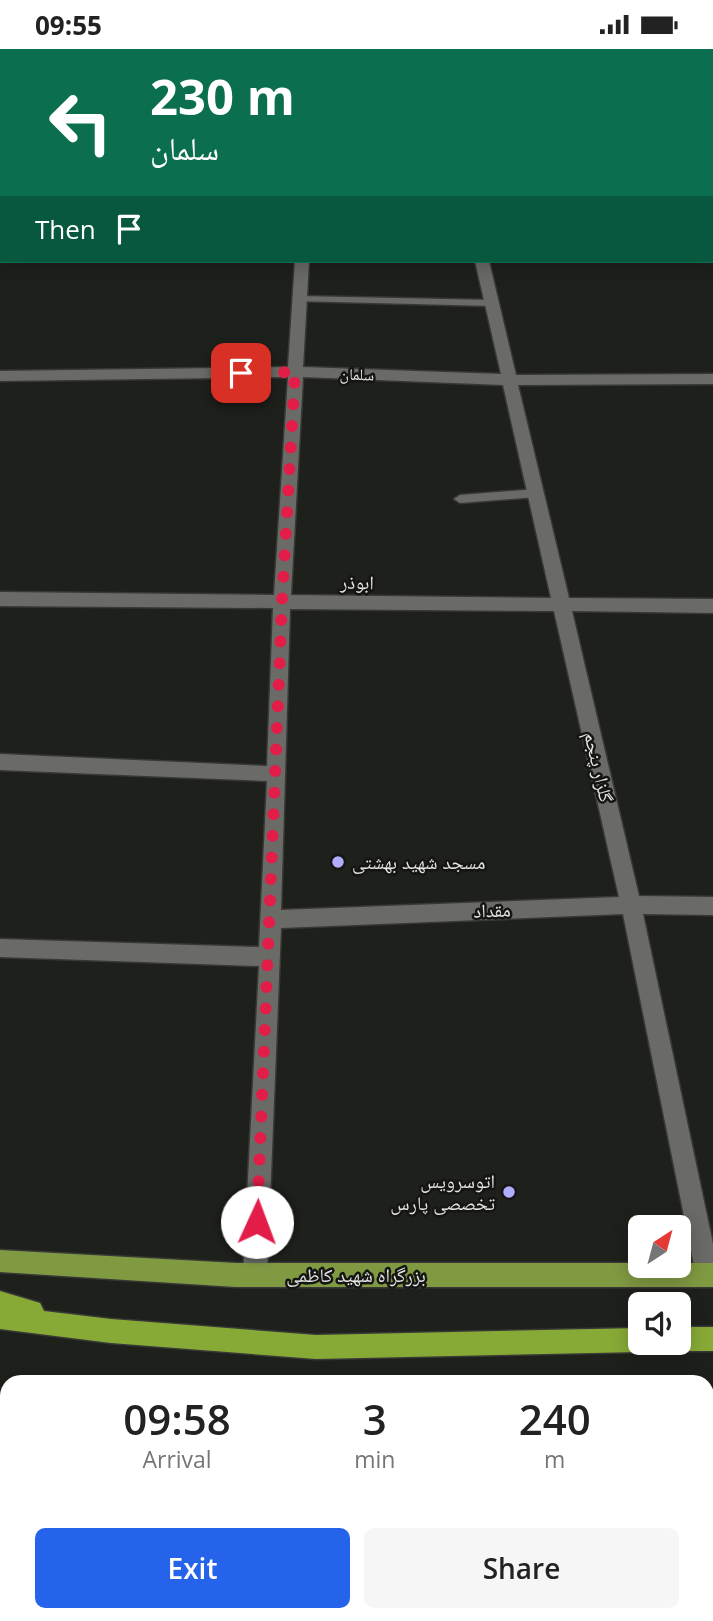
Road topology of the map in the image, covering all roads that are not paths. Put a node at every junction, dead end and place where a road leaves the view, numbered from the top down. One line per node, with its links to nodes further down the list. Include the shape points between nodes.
1 (302, 263): 3 (street)
2 (482, 263): 4 (street, گلزار پنجم)
3 (299, 299): 4 (lane); 5 (street)
4 (492, 303): 8 (street, گلزار پنجم)
5 (295, 372): 6 (street, سلمان); 8 (street, سلمان); 12 (street)
6 (0, 376)
7 (713, 379): 8 (street, سلمان)
8 (510, 380): 9 (street, گلزار پنجم)
9 (537, 493): 10 (lane); 13 (street, گلزار پنجم)
10 (460, 499)
11 (0, 599): 12 (street, ابوذر)
12 (282, 602): 13 (street, ابوذر); 16 (street)
13 (562, 606): 14 (street, ابوذر); 17 (street, گلزار پنجم)
14 (713, 606)
15 (0, 762): 16 (street)
16 (276, 774): 19 (street)
17 (631, 905): 18 (street, مقداد); 19 (street, مقداد); 24 (street, گلزار پنجم)
18 (713, 906)
19 (271, 919): 21 (street)
20 (0, 948): 21 (street)
21 (269, 957): 23 (street)
22 (0, 1261): 23 (main road, بزرگراه شهید کاظمی)
23 (255, 1275): 24 (main road, بزرگراه شهید کاظمی)
24 (711, 1275)
25 (0, 1303): 27 (highway)
26 (0, 1317): 27 (highway)
27 (111, 1331): 30 (highway, via 316,1347)
28 (691, 1339): 29 (highway)
29 (713, 1339)
30 (628, 1340)

